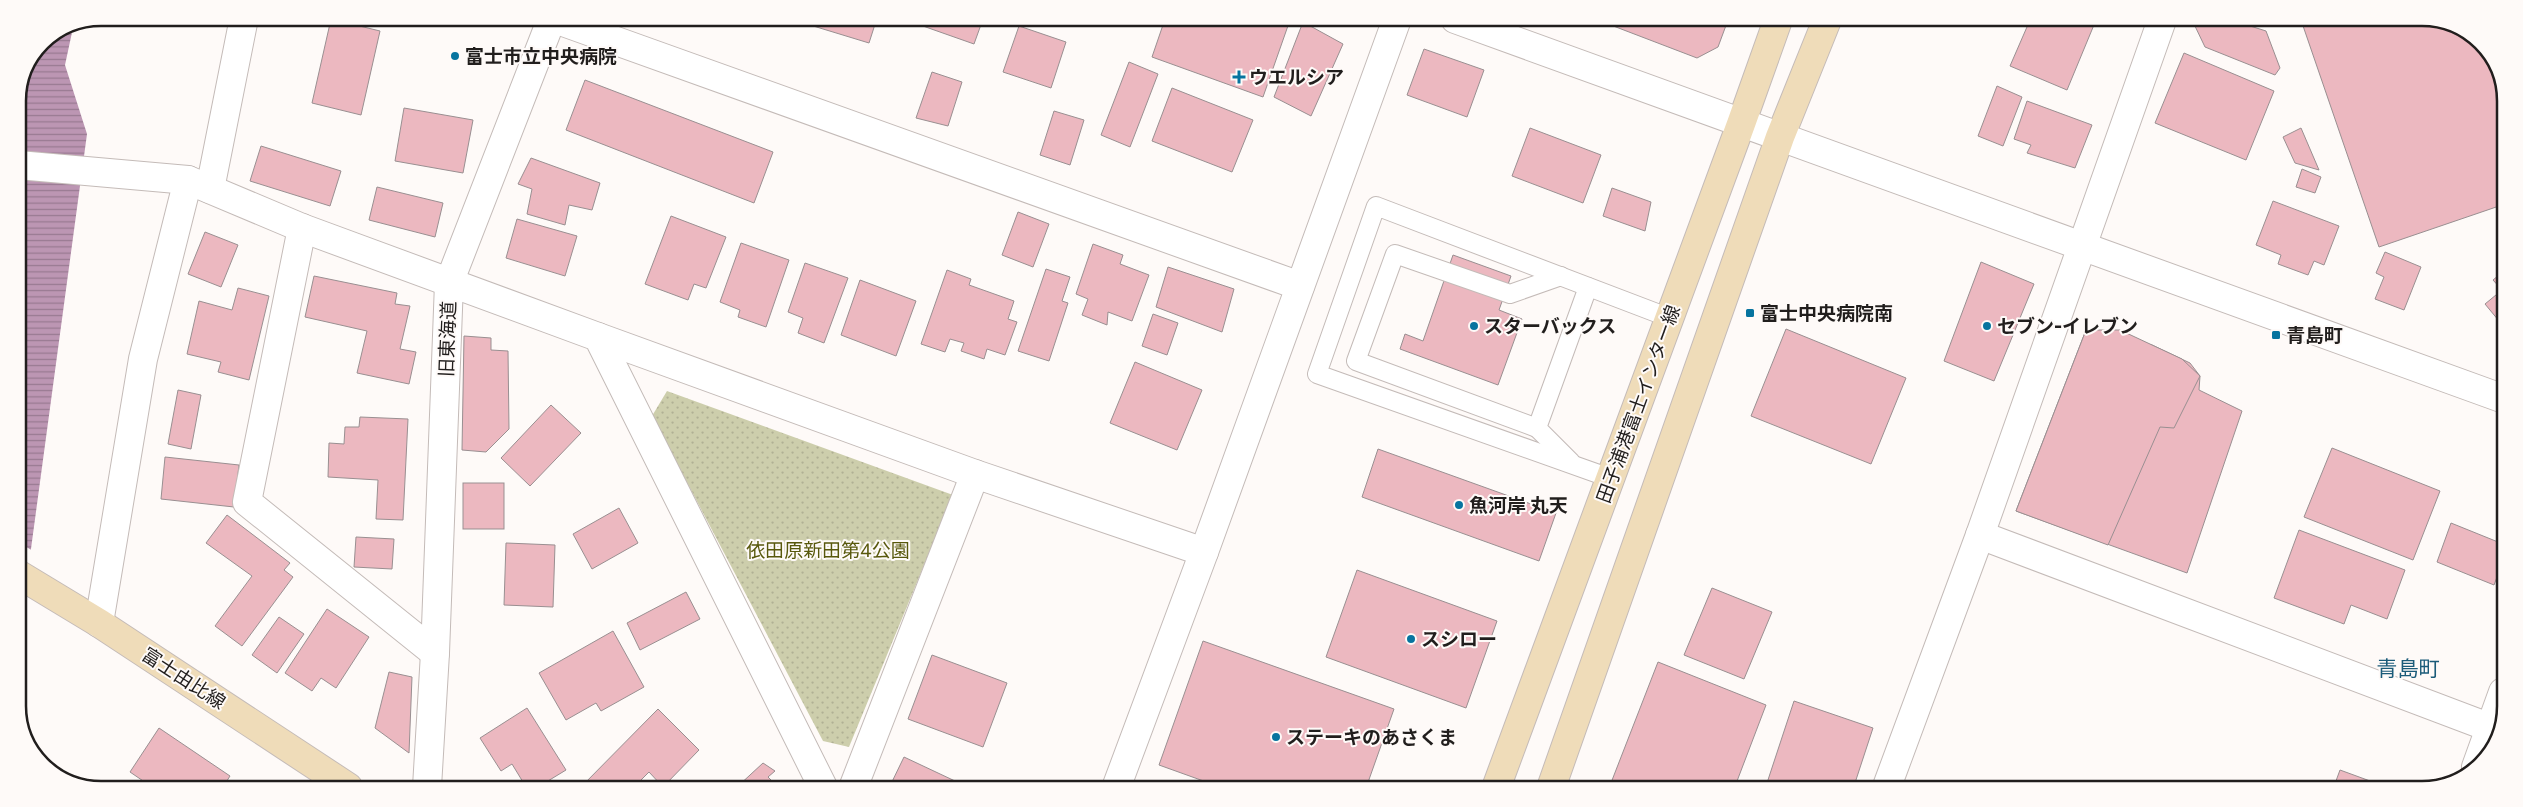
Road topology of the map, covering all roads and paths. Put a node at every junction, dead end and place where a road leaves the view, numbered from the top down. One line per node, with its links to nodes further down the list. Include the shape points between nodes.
1 (242, 26): 12 (street)
2 (549, 26): 16 (street)
3 (574, 26): 17 (street)
4 (1395, 26): 17 (street)
5 (1474, 26): 9 (street)
6 (1776, 26): 9 (main road, 田子浦港富士インター線)
7 (1825, 26): 10 (main road)
8 (2160, 26): 14 (street)
9 (1741, 124): 10 (street); 19 (main road, 田子浦港富士インター線)
10 (1780, 137): 14 (street); 38 (main road)
11 (26, 166): 12 (street, 旧東海道)
12 (199, 185): 13 (street, 旧東海道); 29 (street, via 143,359)
13 (302, 228): 16 (street, 旧東海道); 30 (street, via 246,502)
14 (2082, 244): 21 (street); 26 (street)
15 (1560, 276): 18 (lane); 22 (lane, via 1510,294 1395,254 1356,361); 23 (lane, via 1376,206 1317,374)
16 (449, 282): 20 (street); 30 (street, 旧東海道)
17 (1300, 286): 27 (street)
18 (1588, 287): 19 (lane); 22 (lane)
19 (1670, 318): 25 (main road, 田子浦港富士インター線)
20 (598, 337): 24 (street); 34 (street)
21 (2497, 396)
22 (1538, 428): 23 (lane)
23 (1574, 466): 25 (lane)
24 (975, 474): 27 (street); 35 (street)
25 (1610, 478): 37 (main road, 田子浦港富士インター線)
26 (1980, 534): 31 (street); 39 (street)
27 (1204, 552): 36 (street)
28 (26, 579): 29 (main road, 富士由比線)
29 (90, 618): 32 (main road, 富士由比線)
30 (435, 653): 33 (street, 旧東海道)
31 (2492, 730)
32 (339, 781)
33 (427, 781)
34 (816, 781)
35 (856, 781)
36 (1119, 781)
37 (1499, 781)
38 (1553, 781)
39 (1889, 781)

